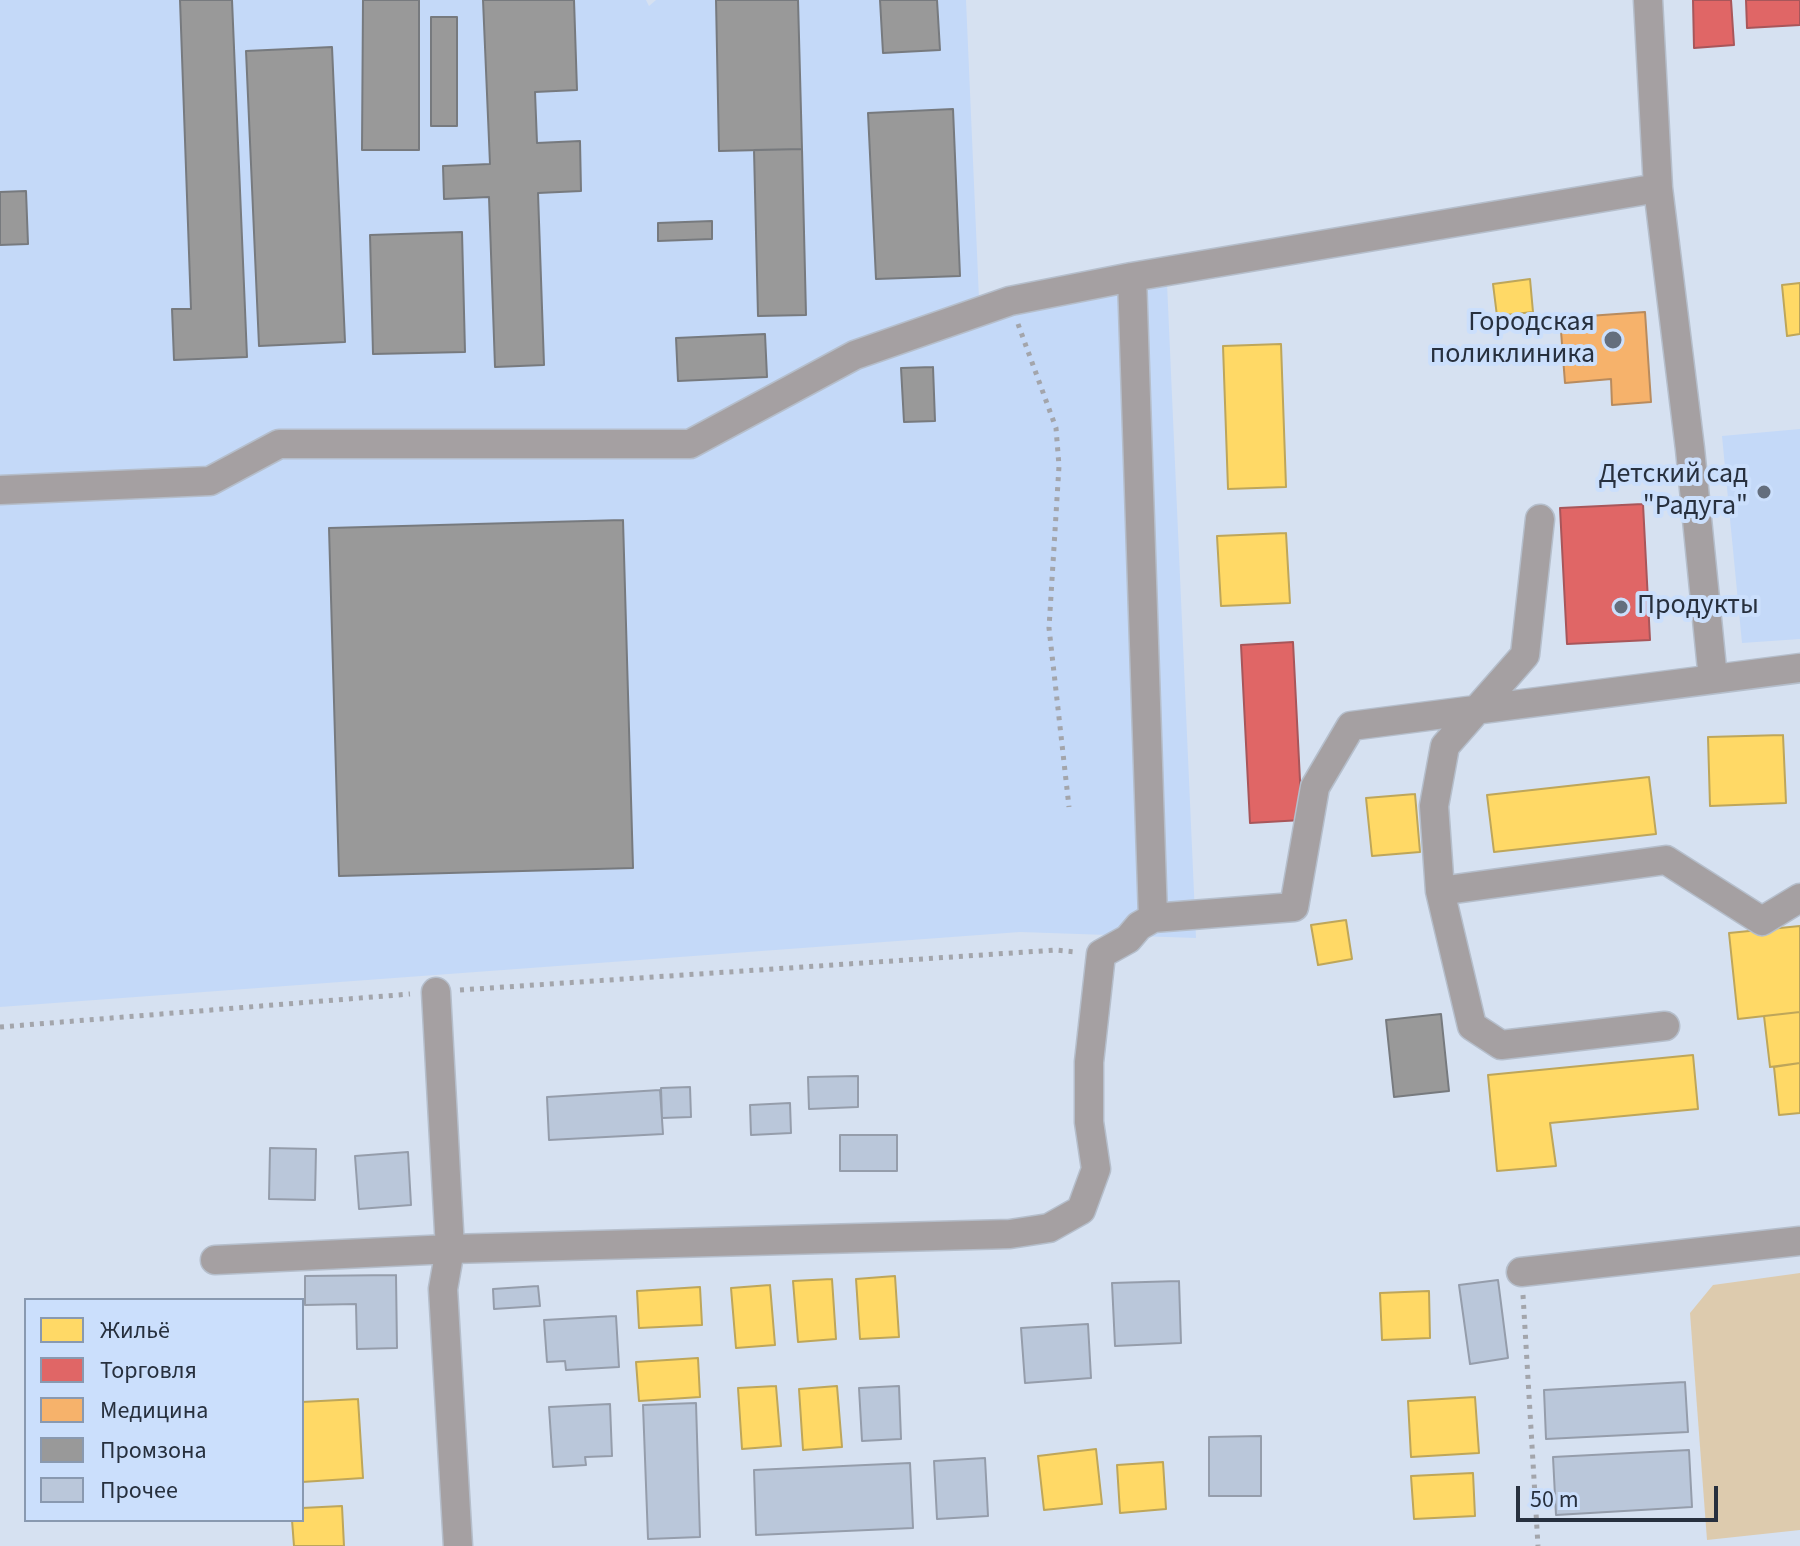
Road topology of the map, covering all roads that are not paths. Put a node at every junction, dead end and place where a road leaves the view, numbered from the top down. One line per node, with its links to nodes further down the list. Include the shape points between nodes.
1 (1648, 0): 2 (street)
2 (1658, 188): 3 (street); 7 (street)
3 (1132, 277): 4 (street, via 1010,301 855,355 690,444 279,444 210,481); 11 (street)
4 (0, 490)
5 (1540, 519): 8 (street, via 1525,655)
6 (1800, 668): 7 (street)
7 (1713, 679): 8 (street)
8 (1475, 710): 9 (street, via 1445,746 1434,806); 11 (street, via 1351,726 1315,787 1294,907)
9 (1440, 891): 10 (street, via 1666,860 1762,921); 13 (street, via 1472,1026 1501,1045)
10 (1800, 898)
11 (1153, 918): 15 (street, via 1101,954 1089,1062 1096,1169 1081,1210 1049,1228 1010,1234)
12 (436, 992): 15 (street)
13 (1665, 1026)
14 (1800, 1241): 17 (street)
15 (450, 1249): 16 (street); 18 (street, via 443,1289)
16 (215, 1260)
17 (1521, 1272)
18 (458, 1546)

